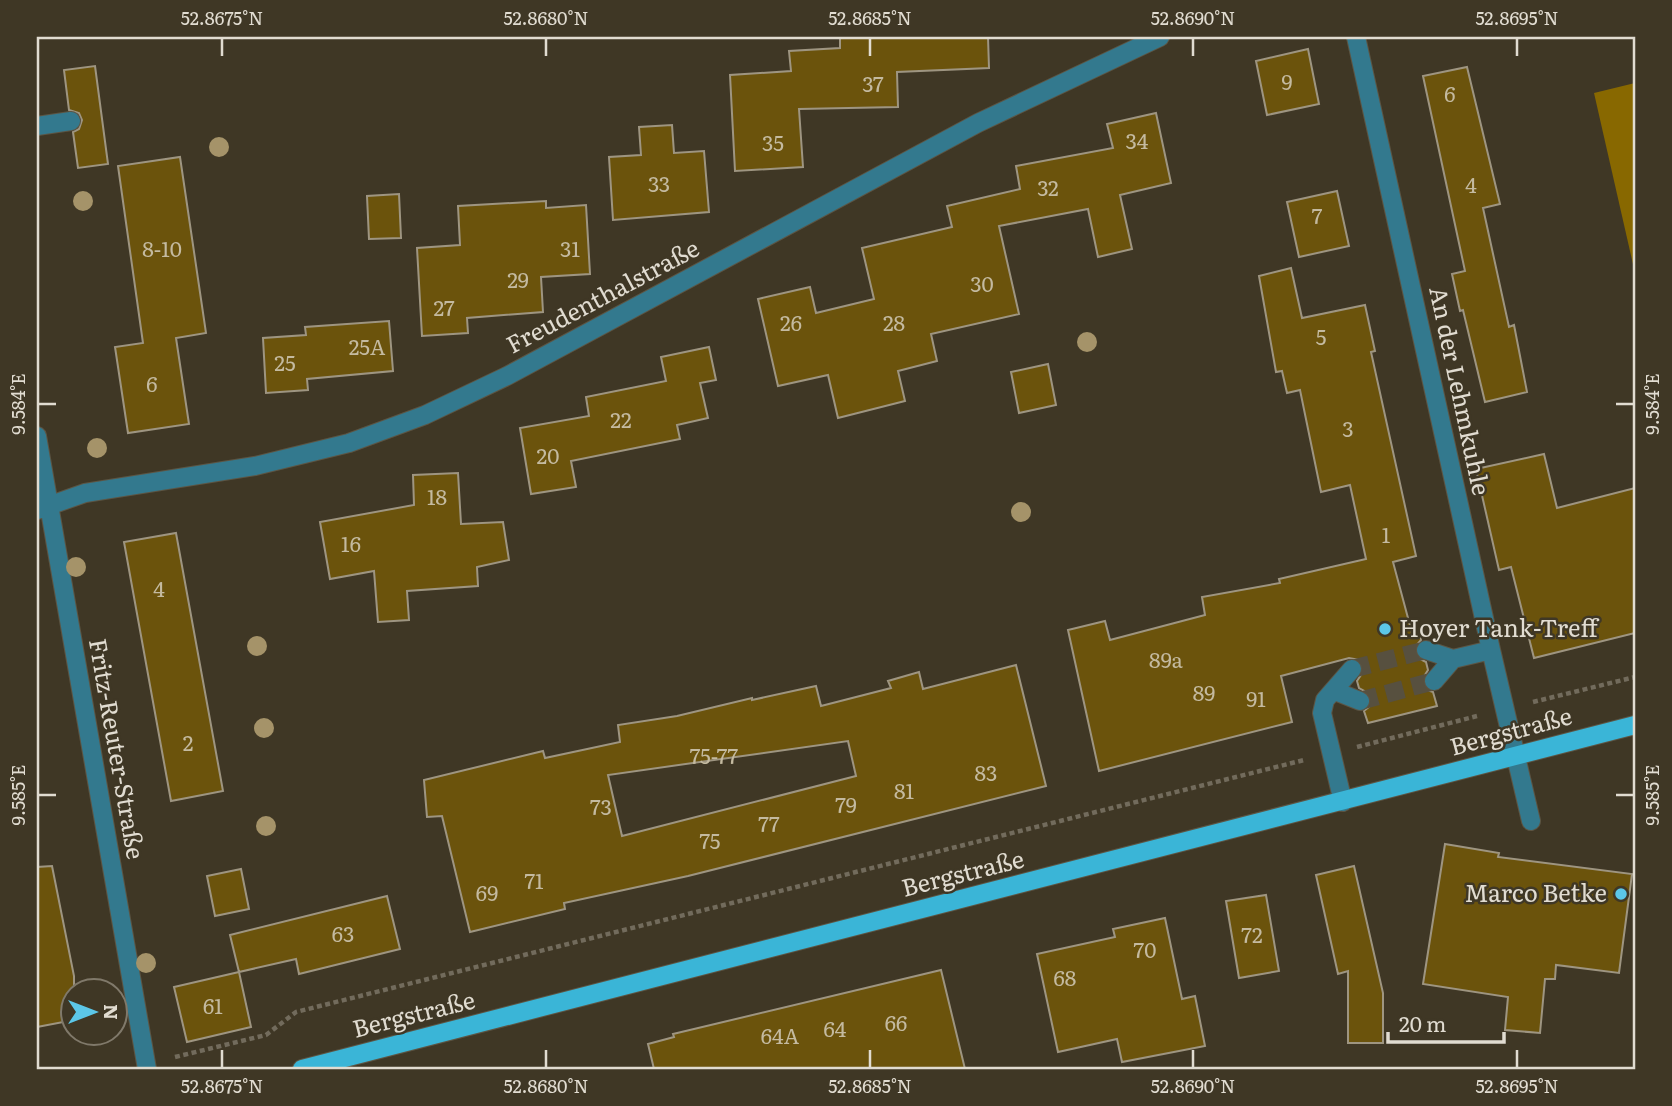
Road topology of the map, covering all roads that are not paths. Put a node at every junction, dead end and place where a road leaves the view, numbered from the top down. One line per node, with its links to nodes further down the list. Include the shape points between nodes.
1 (1160, 37): 6 (street, Freudenthalstraße, via 978,123 507,376 425,415 335,446 255,466 85,492)
2 (1356, 37): 8 (street, An der Lehmkuhle)
3 (71, 121): 4 (street)
4 (37, 126)
5 (37, 436): 6 (street, Fritz-Reuter-Straße)
6 (43, 508): 18 (street, Fritz-Reuter-Straße)
7 (1426, 650): 9 (street)
8 (1491, 650): 9 (street); 15 (street, An der Lehmkuhle)
9 (1453, 659): 11 (street)
10 (1352, 669): 12 (street)
11 (1434, 681)
12 (1335, 691): 13 (street); 16 (street, via 1325,700 1322,713)
13 (1360, 701)
14 (1635, 725): 15 (main road, Bergstraße)
15 (1516, 756): 16 (main road, Bergstraße); 17 (street, An der Lehmkuhle)
16 (1343, 802): 19 (main road, Bergstraße)
17 (1531, 821)
18 (148, 1069)
19 (302, 1069)

